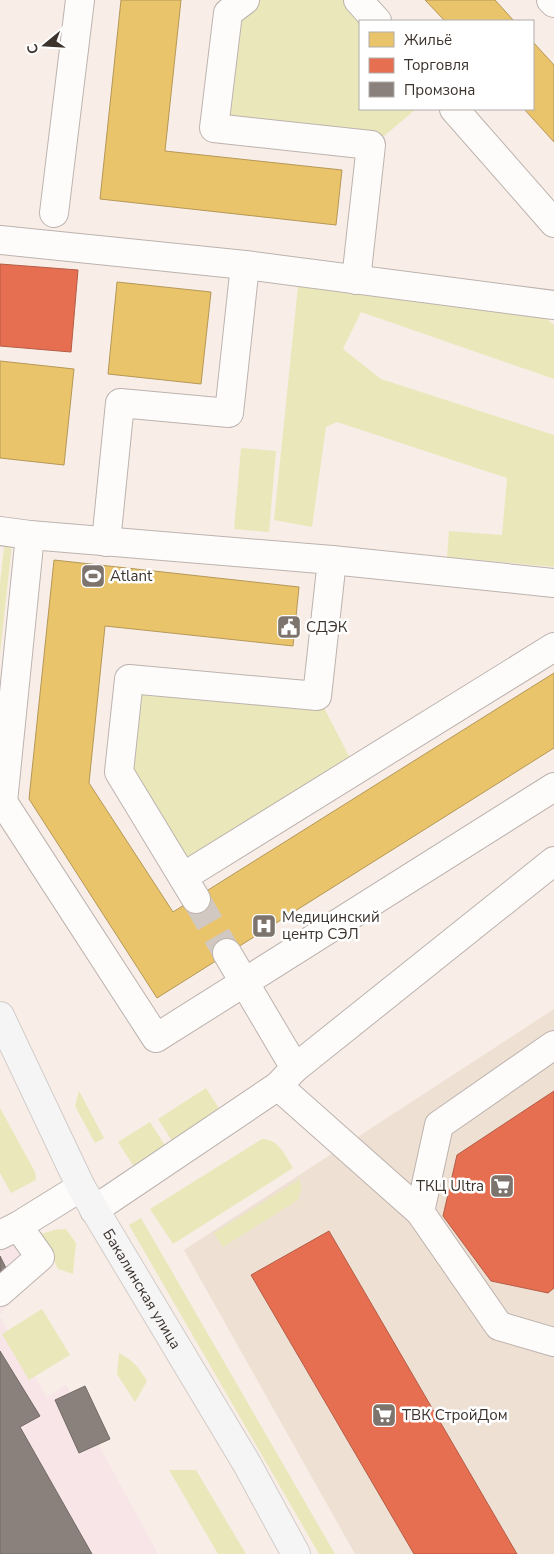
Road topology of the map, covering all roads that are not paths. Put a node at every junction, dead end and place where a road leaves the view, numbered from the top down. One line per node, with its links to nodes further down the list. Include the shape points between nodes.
1 (80, 0): 8 (street)
2 (245, 0): 12 (street, via 228,13 214,128 371,146)
3 (358, 0): 6 (street)
4 (551, 0): 5 (street)
5 (554, 3)
6 (376, 20)
7 (455, 110): 9 (street)
8 (54, 213)
9 (554, 223)
10 (0, 240): 11 (street)
11 (245, 265): 12 (street); 16 (street, via 229,413 120,403)
12 (356, 280): 13 (street)
13 (554, 305)
14 (0, 531): 15 (street)
15 (30, 535): 16 (street); 23 (street, via 3,802 156,1038)
16 (106, 542): 17 (street)
17 (332, 560): 18 (street); 19 (street, via 317,696 128,679 119,772 189,888)
18 (554, 583)
19 (554, 647)
20 (554, 787): 23 (street)
21 (554, 861): 26 (street)
22 (227, 953): 23 (street)
23 (244, 982): 26 (street)
24 (0, 1016): 27 (main road, Бакалинская улица)
25 (554, 1045): 29 (street, via 438,1125)
26 (287, 1077): 28 (street); 29 (street)
27 (81, 1187): 28 (main road, Бакалинская улица); 30 (street)
28 (94, 1210): 33 (main road, Бакалинская улица, via 247,1464)
29 (420, 1212): 32 (street, via 499,1326)
30 (9, 1230): 31 (street, via 40,1257)
31 (0, 1292)
32 (554, 1342)
33 (296, 1554)

